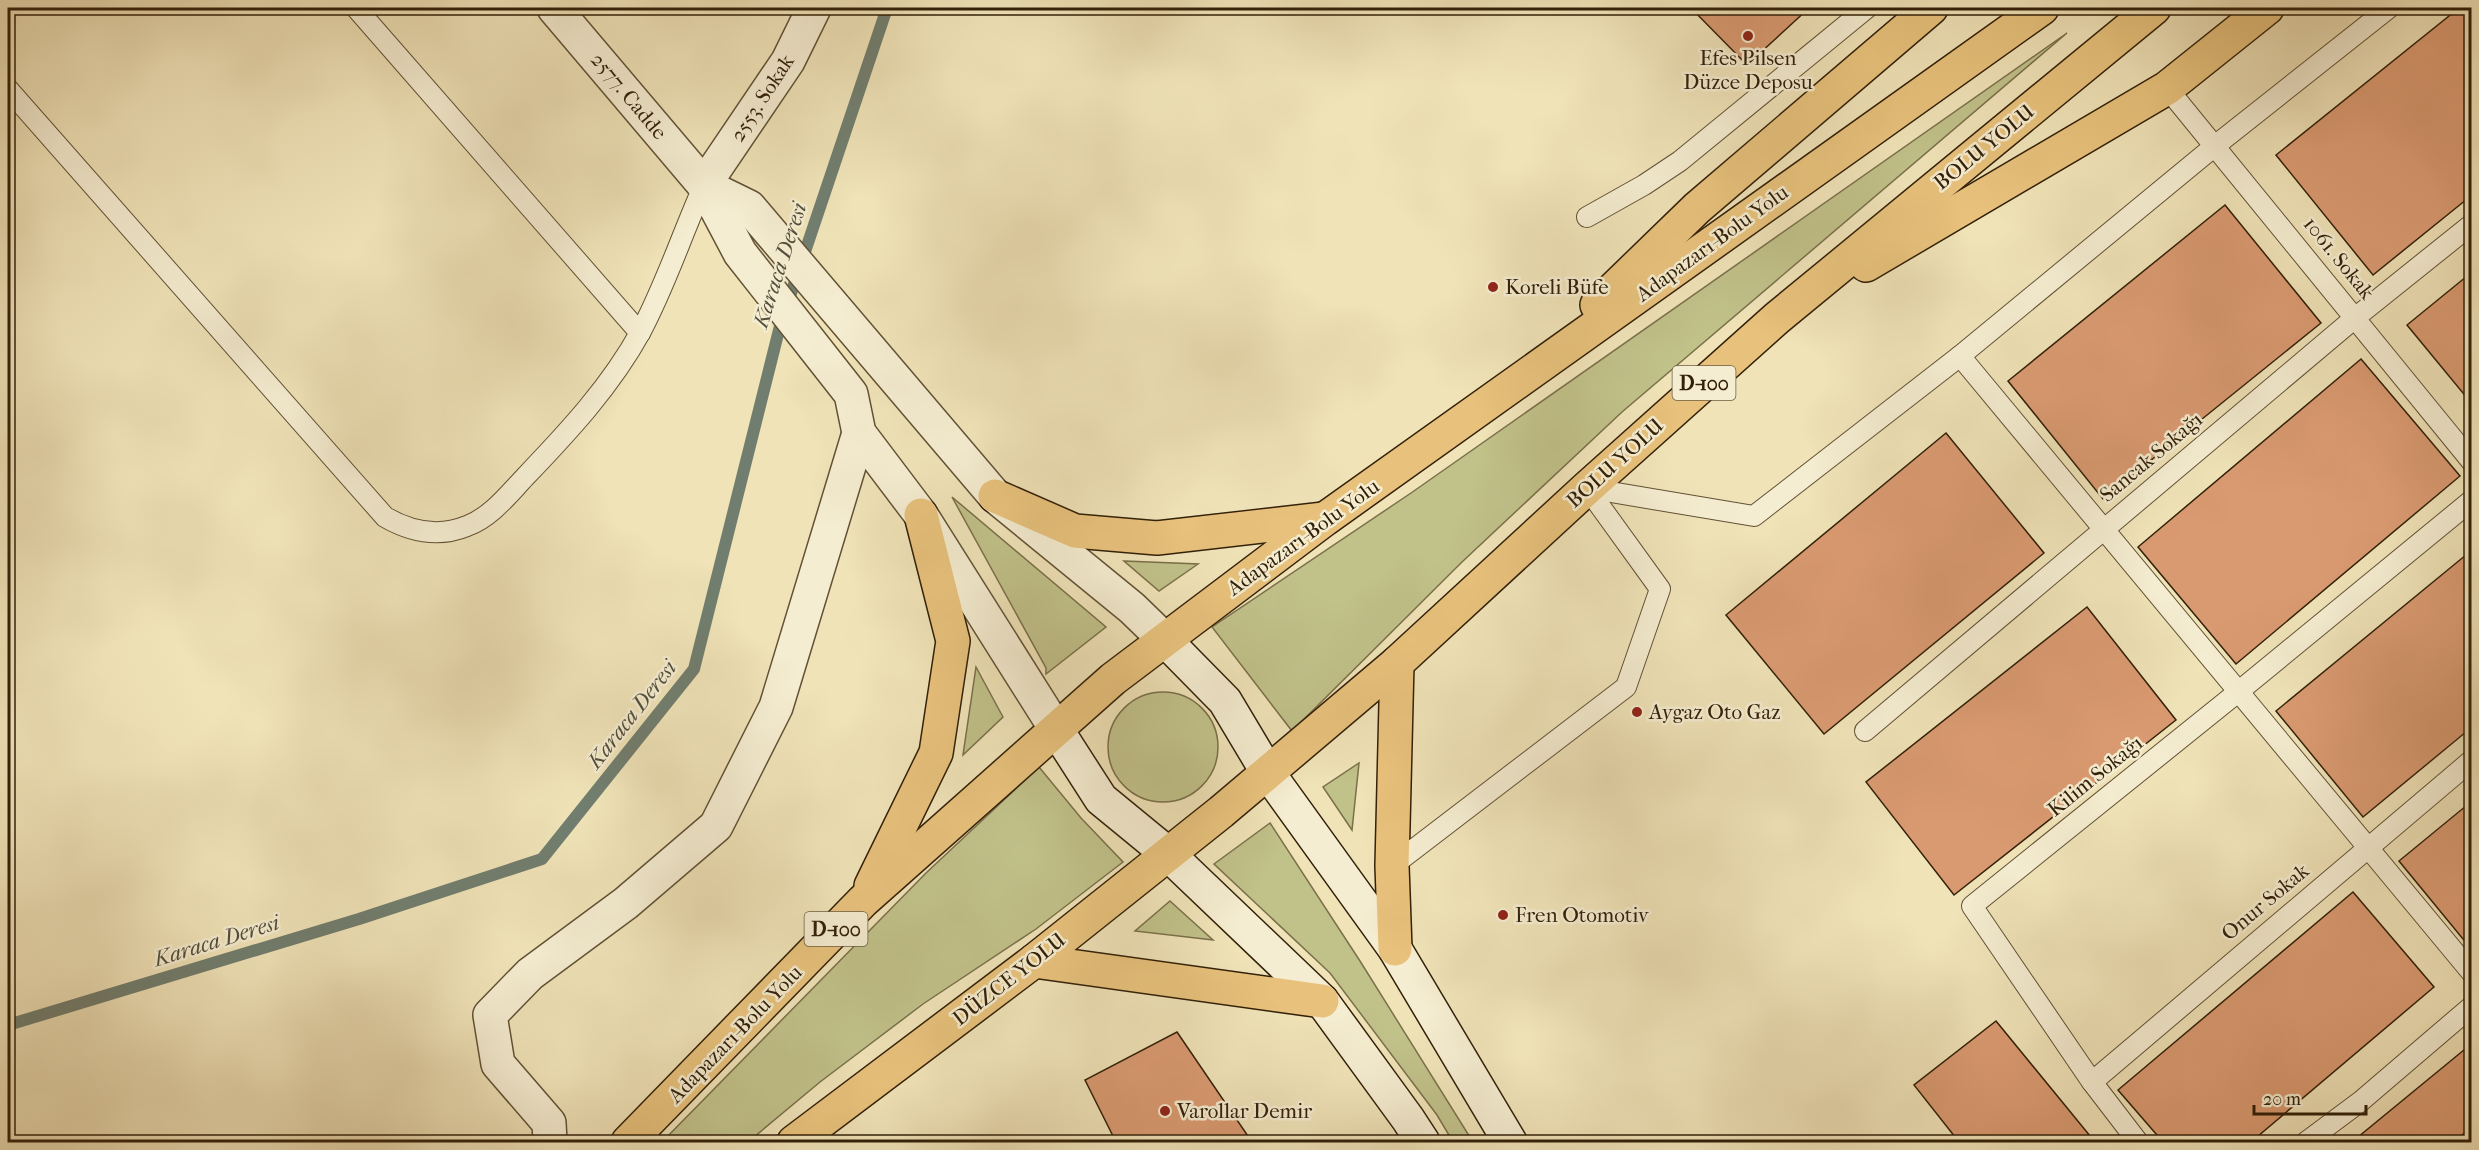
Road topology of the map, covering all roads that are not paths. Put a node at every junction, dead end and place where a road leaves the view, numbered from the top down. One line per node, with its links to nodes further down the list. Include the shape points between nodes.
1 (356, 8): 18 (lane)
2 (554, 8): 13 (street, 2577. Cadde)
3 (814, 8): 13 (street, 2553. Sokak, via 788,61)
4 (1867, 8): 14 (lane, via 1680,161)
5 (1932, 8): 20 (highway, via 1697,208)
6 (2042, 8): 20 (highway, Adapazarı-Bolu Yolu / D-100)
7 (2154, 8): 17 (highway, BOLU YOLU / D-100)
8 (2267, 8): 10 (highway)
9 (2389, 8): 12 (lane)
10 (2167, 88): 12 (lane, 1061. Sokak); 17 (highway)
11 (8, 89): 18 (lane, via 385,517 400,526 416,531 451,532 484,517 586,411)
12 (2216, 145): 16 (lane, 1061. Sokak); 19 (lane)
13 (704, 185): 18 (lane); 21 (street, via 740,253 851,394); 24 (street, via 749,207)
14 (1587, 217)
15 (2472, 224): 16 (lane, Sancak Sokağı)
16 (2356, 317): 22 (lane, 1061. Sokak); 28 (lane, Sancak Sokağı)
17 (1777, 318): 23 (highway, BOLU YOLU / D-100)
18 (640, 333)
19 (1960, 356): 23 (lane, via 1754,516); 28 (lane)
20 (1519, 381): 27 (highway, Adapazarı-Bolu Yolu / D-100)
21 (859, 433): 26 (street); 47 (street, via 776,707 716,826 626,903 530,974 490,1015 498,1064 549,1123)
22 (2472, 462)
23 (1587, 488): 30 (highway, BOLU YOLU / D-100); 39 (lane, via 1660,589 1626,687)
24 (995, 496): 27 (highway, via 1075,531 1157,538); 29 (street, via 1132,608)
25 (2472, 500): 31 (lane, Kilim Sokağı)
26 (921, 515): 32 (street); 40 (highway, via 953,641 936,753)
27 (1325, 519): 29 (highway, Adapazarı-Bolu Yolu / D-100)
28 (2103, 529): 31 (lane); 33 (lane, Sancak Sokağı)
29 (1165, 640): 32 (highway, Adapazarı-Bolu Yolu / D-100); 35 (street, via 1225,701)
30 (1397, 663): 35 (highway, BOLU YOLU / D-100); 39 (highway)
31 (2238, 692): 37 (lane); 46 (lane, Kilim Sokağı, via 1971,906)
32 (1056, 729): 38 (street, via 1101,799); 40 (highway, Adapazarı-Bolu Yolu / D-100)
33 (1865, 731)
34 (2472, 760): 37 (lane, Onur Sokak)
35 (1268, 773): 36 (highway, BOLU YOLU / D-100); 41 (street)
36 (1221, 812): 38 (highway, DÜZCE YOLU / D-100)
37 (2367, 847): 43 (lane); 46 (lane, Onur Sokak)
38 (1168, 855): 42 (highway, DÜZCE YOLU / D-100); 44 (street)
39 (1392, 866): 41 (highway)
40 (863, 902): 48 (highway, Adapazarı-Bolu Yolu / D-100)
41 (1395, 949): 51 (street)
42 (1034, 961): 44 (highway); 49 (highway, DÜZCE YOLU / D-100)
43 (2472, 973)
44 (1322, 1001): 50 (street)
45 (2472, 1006): 53 (lane)
46 (2092, 1082): 52 (lane, Kilim Sokağı)
47 (550, 1143)
48 (628, 1143)
49 (794, 1143)
50 (1423, 1143)
51 (1510, 1143)
52 (2138, 1143)
53 (2306, 1143)

